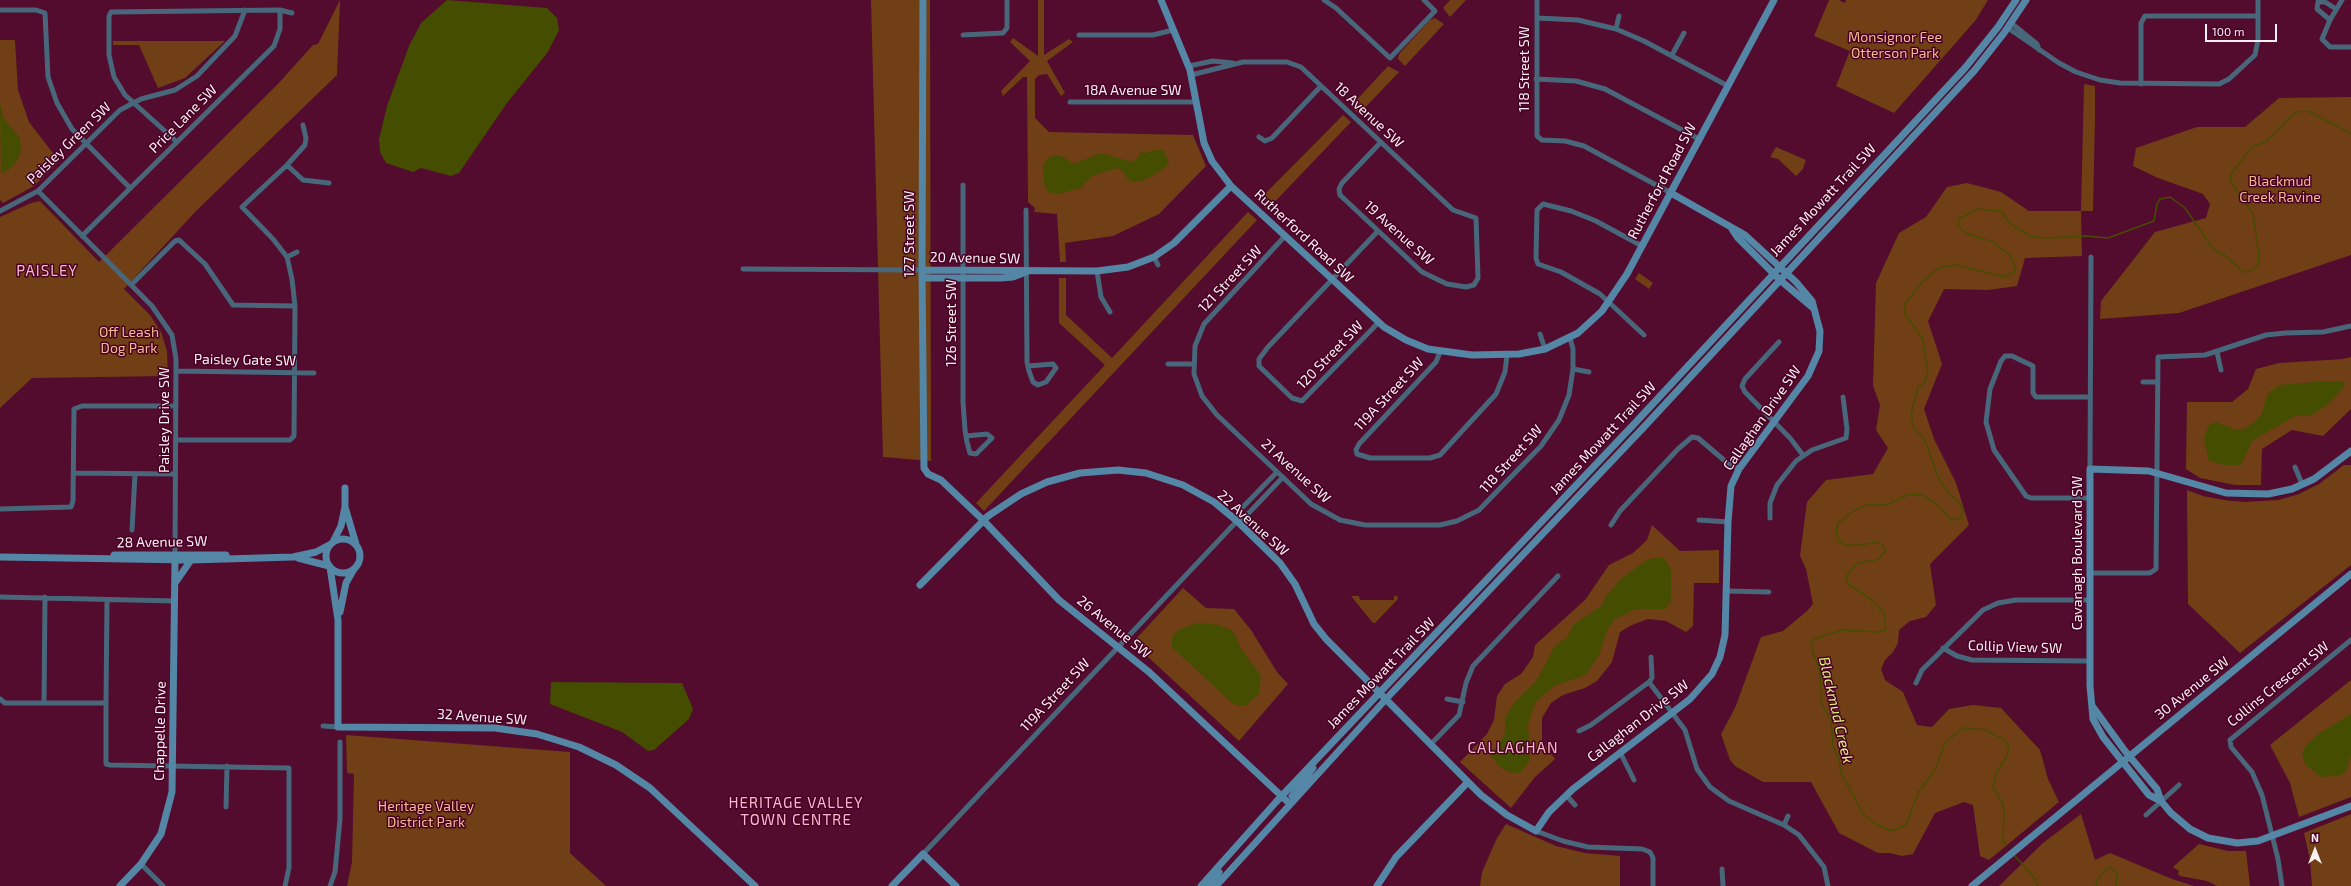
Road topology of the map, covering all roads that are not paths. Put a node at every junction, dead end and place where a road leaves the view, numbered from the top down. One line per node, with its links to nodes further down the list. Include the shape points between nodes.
1 (923, 0): 65 (street, 127 Street SW)
2 (1007, 0): 26 (street, via 1007,28 1003,34)
3 (1161, 0): 24 (street, Rutherford Road SW)
4 (1324, 0): 5 (street, via 1390,58 1435,11)
5 (1424, 0)
6 (1537, 0): 19 (street, 118 Street SW)
7 (1774, 0): 36 (street, Rutherford Road SW)
8 (2016, 0): 20 (street, James Mowatt Trail SW)
9 (2026, 0): 22 (street, James Mowatt Trail SW)
10 (2258, 0): 18 (street)
11 (2342, 0): 12 (street)
12 (2336, 9): 21 (street); 21 (street, via 2325,2 2318,2 2318,9)
13 (0, 10): 43 (street, via 36,10 45,13 51,89 72,129)
14 (245, 10): 15 (street); 39 (street, Paisley Green SW, via 235,36 197,76 175,90); 39 (street, via 111,12 111,70 117,84)
15 (280, 10): 16 (street); 44 (street, Price Lane SW, via 280,29 276,43)
16 (292, 13)
17 (1620, 16): 23 (street)
18 (2258, 16): 34 (street, via 2258,44 2255,55 2227,81 2217,84); 34 (street, via 2145,16 2141,23)
19 (1537, 18): 23 (street, via 1578,20); 33 (street, 118 Street SW)
20 (2003, 20): 22 (street); 67 (street, James Mowatt Trail SW, via 1965,68)
21 (2330, 20): 28 (street, via 2322,37 2324,44)
22 (2009, 26): 34 (street, via 2037,44 2039,50 2063,66 2084,75 2113,82); 70 (street, James Mowatt Trail SW, via 1974,71)
23 (1616, 29): 29 (street)
24 (1173, 30): 27 (street, via 1153,35); 31 (street, Rutherford Road SW)
25 (1684, 32): 29 (street)
26 (963, 35)
27 (1079, 35)
28 (2351, 47)
29 (1672, 56): 36 (street)
30 (1234, 63): 31 (street, 18 Avenue SW, via 1213,61); 32 (street, 18 Avenue SW); 35 (street, 18 Avenue SW, via 1294,64)
31 (1189, 66): 32 (street, Rutherford Road SW)
32 (1191, 75): 38 (street, Rutherford Road SW)
33 (1536, 79): 42 (street, via 1576,81 1605,90); 52 (street, 118 Street SW, via 1536,133 1539,138 1584,146)
34 (2141, 84)
35 (1321, 86): 41 (street, via 1272,138 1265,141); 45 (street, 18 Avenue SW)
36 (1728, 86): 42 (street, Rutherford Road SW)
37 (1070, 102): 38 (street, 18A Avenue SW)
38 (1196, 102): 49 (street, Rutherford Road SW, via 1206,148 1212,161)
39 (133, 103): 43 (street, Paisley Green SW, via 112,116); 44 (street)
40 (303, 125): 46 (street, via 305,145)
41 (1259, 137)
42 (1699, 140): 52 (street, Rutherford Road SW)
43 (85, 142): 50 (street); 51 (street, Paisley Green SW)
44 (177, 142): 50 (street, Price Lane SW)
45 (1380, 142): 55 (street, 19 Avenue SW, via 1342,183 1339,191 1342,197); 76 (street, 18 Avenue SW, via 1453,210 1476,218 1478,278)
46 (287, 165): 47 (street, via 303,180); 60 (street, via 242,207)
47 (329, 183)
48 (963, 185): 66 (street, 126 Street SW)
49 (1231, 186): 57 (street, Rutherford Road SW); 61 (street, 20 Avenue SW, via 1179,239)
50 (130, 188): 56 (street, Price Lane SW)
51 (38, 191): 54 (street, Paisley Green SW); 56 (street, Paisley Drive SW)
52 (1671, 193): 58 (street, Rutherford Road SW); 67 (street, via 1731,227 1738,238)
53 (1026, 210): 69 (street)
54 (0, 211)
55 (1378, 231): 73 (street); 76 (street, 19 Avenue SW, via 1411,263 1428,275 1447,284)
56 (82, 236): 75 (street, Paisley Drive SW)
57 (1285, 236): 73 (street, Rutherford Road SW); 92 (street, 121 Street SW, via 1208,319 1197,341)
58 (1642, 246): 77 (street, Rutherford Road SW); 77 (street, via 1581,215 1550,205 1539,206 1536,212 1536,258 1539,265 1561,272 1594,290)
59 (297, 252): 60 (street)
60 (287, 257): 78 (street)
61 (1154, 257): 63 (street); 68 (street, 20 Avenue SW, via 1128,267)
62 (2091, 257): 103 (street, Cavanagh Boulevard SW)
63 (1158, 265)
64 (743, 269): 65 (street)
65 (922, 270): 66 (street, 20 Avenue SW); 71 (street, 127 Street SW)
66 (963, 270): 69 (street, 20 Avenue SW, via 1014,269); 72 (street, 126 Street SW)
67 (1777, 270): 70 (street, Callaghan Drive SW); 74 (street); 163 (street, James Mowatt Trail SW)
68 (1097, 271): 69 (street, 20 Avenue SW); 80 (street, via 1101,297)
69 (1026, 272): 72 (street, 20 Avenue SW, via 1007,278); 93 (street)
70 (1786, 273): 74 (street, James Mowatt Trail SW); 79 (street, Callaghan Drive SW, via 1807,294 1812,301)
71 (922, 278): 72 (street, 20 Avenue SW); 111 (street, 127 Street SW)
72 (963, 278): 106 (street, 126 Street SW, via 963,402)
73 (1331, 280): 81 (street, Rutherford Road SW); 81 (street, 120 Street SW, via 1268,347 1258,364 1292,398 1299,402 1307,398)
74 (1780, 280): 79 (street); 165 (street, James Mowatt Trail SW)
75 (131, 285): 78 (street, via 174,241 179,240 205,264 232,305); 96 (street, Paisley Drive SW, via 160,314 168,328 174,343)
76 (1473, 287)
77 (1609, 302): 84 (street); 85 (street, Rutherford Road SW, via 1593,321)
78 (295, 306): 97 (street)
79 (1812, 307): 105 (street, Callaghan Drive SW, via 1820,331 1817,358 1808,376)
80 (1110, 312)
81 (1378, 323): 88 (street, Rutherford Road SW, via 1406,340)
82 (2351, 326): 89 (street, via 2324,332 2272,334)
83 (1540, 334): 87 (street)
84 (1644, 335)
85 (1570, 338): 87 (street, Rutherford Road SW); 94 (street, 118 Street SW)
86 (1779, 342): 105 (street, via 1745,379 1742,386)
87 (1545, 349): 90 (street, Rutherford Road SW)
88 (1440, 352): 90 (street, Rutherford Road SW); 90 (street, 119A Street SW, via 1436,362 1359,444 1356,452 1361,456 1436,458 1442,454 1496,394 1505,372)
89 (2217, 352): 95 (street); 101 (street, via 2160,356 2157,361)
90 (1506, 355)
91 (1168, 364): 92 (street)
92 (1193, 364): 114 (street, 21 Avenue SW, via 1197,385 1209,406)
93 (1028, 366): 93 (street, via 1053,364 1056,368 1046,382 1038,385 1033,382)
94 (1573, 369): 98 (street); 130 (street, 118 Street SW, via 1565,407 1548,438 1480,510)
95 (2221, 370)
96 (176, 371): 97 (street, Paisley Gate SW); 104 (street, Paisley Drive SW)
97 (294, 372): 99 (street, Paisley Gate SW); 107 (street, via 294,436 290,440)
98 (1589, 372)
99 (314, 373)
100 (2143, 382): 101 (street)
101 (2157, 382): 116 (street)
102 (1843, 397): 109 (street, via 1848,432 1846,438)
103 (2088, 397): 113 (street, Cavanagh Boulevard SW); 122 (street, via 2036,397 2033,393 2033,366 2012,356 2005,356 1990,389 1986,422 1994,450 2026,496)
104 (176, 406): 107 (street, Paisley Drive SW); 115 (street, via 82,406 74,409)
105 (1773, 422): 109 (street); 112 (street, Callaghan Drive SW)
106 (966, 436): 106 (street, 126 Street SW, via 973,455 992,438 989,434)
107 (176, 440): 118 (street, Paisley Drive SW)
108 (2351, 450): 120 (street, via 2322,474)
109 (1803, 455): 125 (street, via 1777,485 1770,503)
110 (2295, 467): 120 (street)
111 (924, 468): 126 (street, 26 Avenue SW, via 928,474 941,480)
112 (1739, 469): 129 (street, Callaghan Drive SW, via 1729,494); 131 (street, via 1725,461 1698,438 1692,438 1678,449 1620,511)
113 (2090, 469): 116 (street, via 2137,469); 122 (street, Cavanagh Boulevard SW)
114 (1277, 472): 119 (street, 21 Avenue SW); 128 (street, 119A Street SW, via 1240,510)
115 (73, 473): 117 (street); 124 (street, via 71,507)
116 (2157, 473): 120 (street, via 2213,490 2242,494 2280,492); 142 (street, via 2156,569 2150,573)
117 (135, 474): 118 (street); 132 (street)
118 (175, 474): 136 (street, Paisley Drive SW)
119 (1283, 477): 128 (street, 119A Street SW, via 1245,517); 130 (street, 21 Avenue SW, via 1315,508 1349,522 1365,525)
120 (2302, 484)
121 (346, 488): 123 (street)
122 (2090, 498): 142 (street, Cavanagh Boulevard SW)
123 (345, 507): 133 (street, via 341,526); 134 (street)
124 (0, 509)
125 (1770, 518)
126 (983, 520): 128 (street, 22 Avenue SW, via 1016,497 1039,485 1080,473 1110,470 1146,473 1183,485 1214,502); 147 (street, 22 Avenue SW); 157 (street, 26 Avenue SW, via 1059,600)
127 (1699, 520): 129 (street)
128 (1237, 521): 157 (street, 119A Street SW); 163 (street, 22 Avenue SW, via 1280,562 1292,578 1318,629)
129 (1728, 522): 148 (street, Callaghan Drive SW)
130 (1452, 523)
131 (1612, 525)
132 (132, 530)
133 (332, 543): 134 (street, via 345,539); 138 (street, 28 Avenue SW, via 316,552); 140 (street, via 326,557)
134 (356, 544): 141 (street, via 360,557)
135 (0, 557): 136 (street, 28 Avenue SW)
136 (175, 557): 137 (street, 28 Avenue SW); 139 (street, 28 Avenue SW); 146 (street, Chappelle Drive)
137 (243, 557): 138 (street, 28 Avenue SW); 139 (street, 28 Avenue SW)
138 (293, 557): 140 (street, 28 Avenue SW)
139 (191, 560): 146 (street)
140 (330, 566): 141 (street, via 345,573); 155 (street)
141 (354, 569): 155 (street, via 346,583)
142 (2090, 573): 153 (street, Cavanagh Boulevard SW)
143 (2351, 574): 179 (street, 30 Avenue SW)
144 (1558, 576): 167 (street, via 1477,662 1466,682)
145 (2351, 580): 179 (street, 30 Avenue SW)
146 (175, 583): 154 (street, Chappelle Drive)
147 (920, 585)
148 (1726, 591): 149 (street); 171 (street, Callaghan Drive SW, via 1725,635 1717,664 1701,688)
149 (1769, 592)
150 (0, 597): 151 (street)
151 (45, 597): 152 (street); 168 (street)
152 (107, 600): 154 (street); 169 (street)
153 (2089, 600): 158 (street, Collip View SW, via 2016,600 1998,603 1977,613); 160 (street, Cavanagh Boulevard SW)
154 (175, 601): 181 (street, Chappelle Drive)
155 (338, 620): 173 (street)
156 (2351, 640): 199 (street, Collins Crescent SW, via 2230,740 2231,747 2258,783)
157 (1118, 646): 187 (street, 26 Avenue SW, via 1176,696); 201 (street, 119A Street SW)
158 (1943, 648): 160 (street, Collip View SW, via 1957,656 1972,660); 162 (street, Collip View SW, via 1922,670)
159 (1651, 657): 161 (street, via 1652,678)
160 (2089, 661): 170 (street, Cavanagh Boulevard SW)
161 (1649, 682): 171 (street); 174 (street)
162 (1916, 683)
163 (1380, 693): 165 (street, 22 Avenue SW); 178 (street, James Mowatt Trail SW)
164 (0, 699): 168 (street, via 5,703)
165 (1386, 699): 176 (street, 22 Avenue SW); 189 (street, James Mowatt Trail SW)
166 (1447, 699): 167 (street)
167 (1463, 702): 176 (street, via 1457,718)
168 (44, 703): 169 (street)
169 (106, 703): 181 (street, via 106,764)
170 (2093, 707): 179 (street); 180 (street, Cavanagh Boulevard SW, via 2099,731)
171 (1672, 712): 177 (street, Callaghan Drive SW); 195 (street, via 1685,730 1697,769 1710,788 1729,802)
172 (323, 726): 173 (street, 32 Avenue SW)
173 (338, 727): 209 (street, 32 Avenue SW, via 495,728 527,732 580,747 616,765 650,788)
174 (1579, 731)
175 (340, 742): 208 (street, via 340,826 335,872)
176 (1431, 744): 184 (street, 22 Avenue SW)
177 (1620, 752): 183 (street); 186 (street, Callaghan Drive SW)
178 (1318, 758): 187 (street, James Mowatt Trail SW); 189 (street, via 1311,772 1292,794)
179 (2130, 758): 180 (street, 30 Avenue SW); 188 (street, via 2157,789)
180 (2124, 763): 188 (street, Cavanagh Boulevard SW, via 2150,795); 220 (street, 30 Avenue SW)
181 (173, 765): 182 (street); 202 (street, Chappelle Drive, via 172,792 161,834)
182 (227, 766): 192 (street); 207 (street, via 289,768 288,868)
183 (1634, 780)
184 (1468, 782): 198 (street, 22 Avenue SW, via 1499,809); 216 (street, via 1396,857)
185 (2179, 785): 188 (street)
186 (1566, 795): 190 (street); 198 (street, Callaghan Drive SW, via 1549,812)
187 (1282, 796): 189 (street, 26 Avenue SW); 200 (street, James Mowatt Trail SW)
188 (2161, 802): 193 (street); 199 (street, Cavanagh Boulevard SW, via 2187,827 2208,838 2237,843)
189 (1290, 804): 215 (street, James Mowatt Trail SW)
190 (1575, 805)
191 (2351, 806): 199 (street, Cavanagh Boulevard SW)
192 (226, 807)
193 (2146, 815)
194 (1788, 816): 196 (street)
195 (1775, 821): 196 (street); 197 (street)
196 (1784, 825): 219 (street, via 1799,835 1821,860)
197 (1773, 828)
198 (1536, 831): 217 (street, via 1588,847 1642,849 1650,852 1653,858)
199 (2273, 836): 221 (street)
200 (1239, 844): 213 (street, James Mowatt Trail SW); 214 (street)
201 (923, 854): 204 (street); 210 (street, 119A Street SW)
202 (141, 864): 205 (street, Chappelle Drive); 206 (street)
203 (1722, 869): 218 (street)
204 (949, 878): 211 (street); 212 (street)
205 (120, 886)
206 (163, 886)
207 (285, 886)
208 (330, 886)
209 (756, 886)
210 (892, 886)
211 (956, 886)
212 (960, 886)
213 (1201, 886)
214 (1208, 886)
215 (1216, 886)
216 (1377, 886)
217 (1653, 886)
218 (1722, 886)
219 (1828, 886)
220 (1972, 886)
221 (2282, 886)

